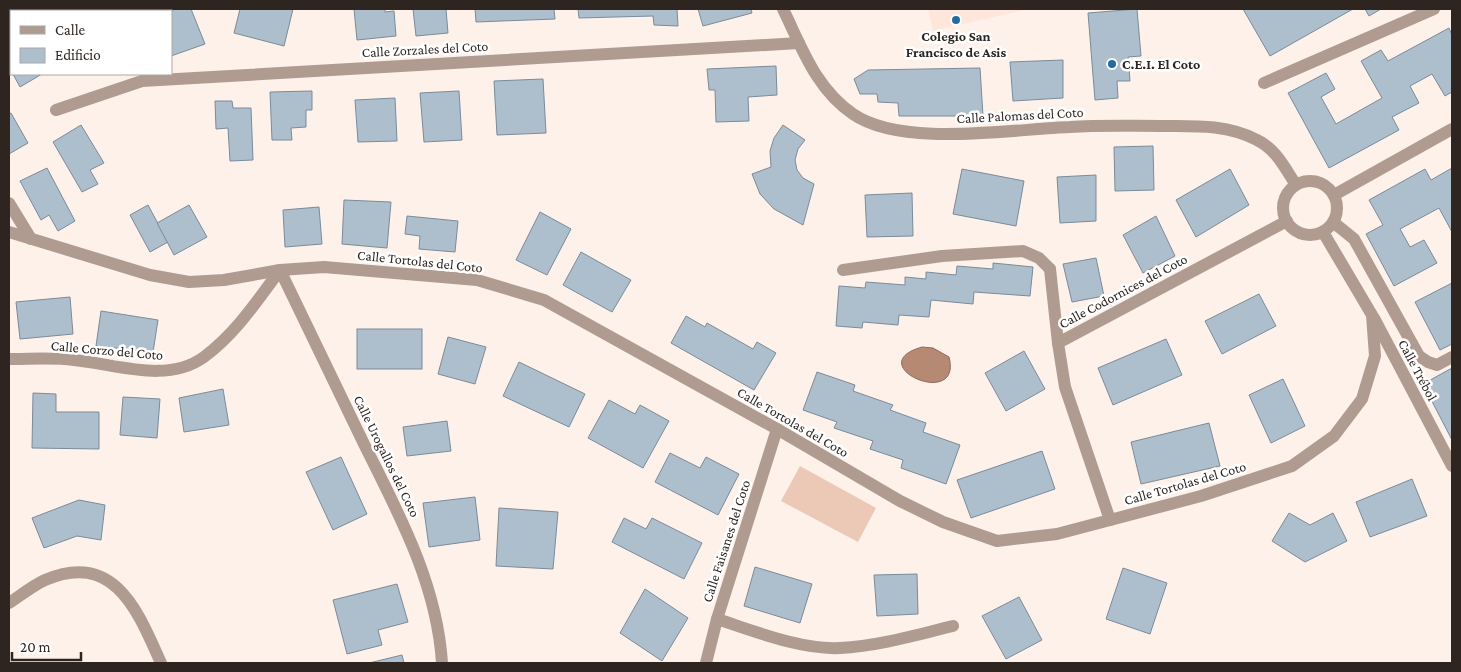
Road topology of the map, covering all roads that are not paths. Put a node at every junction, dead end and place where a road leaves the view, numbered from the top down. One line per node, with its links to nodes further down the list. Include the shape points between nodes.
1 (783, 9): 3 (street, Calle Palomas del Coto)
2 (1434, 9): 4 (street)
3 (799, 43): 5 (street, Calle Zorzales del Coto, via 142,81); 7 (street, Calle Palomas del Coto, via 820,84 855,116 900,132 1072,127 1230,129 1259,140 1278,156)
4 (1264, 83)
5 (56, 110)
6 (1452, 129): 8 (street)
7 (1296, 185): 8 (street, via 1313,181); 10 (street, via 1284,199)
8 (1334, 195): 11 (street, via 1337,211)
9 (9, 203): 14 (street)
10 (1287, 221): 13 (street, via 1296,231 1305,234); 18 (street, Calle Codornices del Coto)
11 (1333, 222): 13 (street); 19 (street, via 1354,239 1419,356 1437,364)
12 (9, 232): 14 (street, Calle Tortolas del Coto)
13 (1323, 232): 17 (street, Calle Tortolas del Coto)
14 (31, 239): 15 (street, Calle Tortolas del Coto, via 150,275 189,282 224,280)
15 (280, 270): 20 (street, Calle Corzo del Coto, via 236,329 203,358 180,368 156,372 72,360); 21 (street, Calle Tortolas del Coto, via 324,267 476,280 544,300); 28 (street, Calle Urogallos del Coto, via 414,547 432,599 440,634)
16 (843, 270): 18 (street, via 942,256 1023,251 1039,258 1050,269)
17 (1372, 315): 22 (street, Calle Trébol); 23 (street, Calle Tortolas del Coto, via 1375,356 1362,399 1334,436 1292,466 1201,496)
18 (1058, 343): 23 (street, Calle Codornices del Coto, via 1065,387)
19 (1452, 356)
20 (9, 359)
21 (777, 429): 23 (street, Calle Tortolas del Coto, via 900,501 944,522 997,540 1056,534); 25 (street, Calle Faisanes del Coto)
22 (1452, 466)
23 (1110, 520)
24 (9, 603): 27 (street, via 44,580 68,574 92,574 114,583 128,596)
25 (717, 619): 26 (street, via 788,642 838,648 885,642); 29 (street, Calle Faisanes del Coto)
26 (953, 626)
27 (161, 663)
28 (442, 663)
29 (706, 663)

